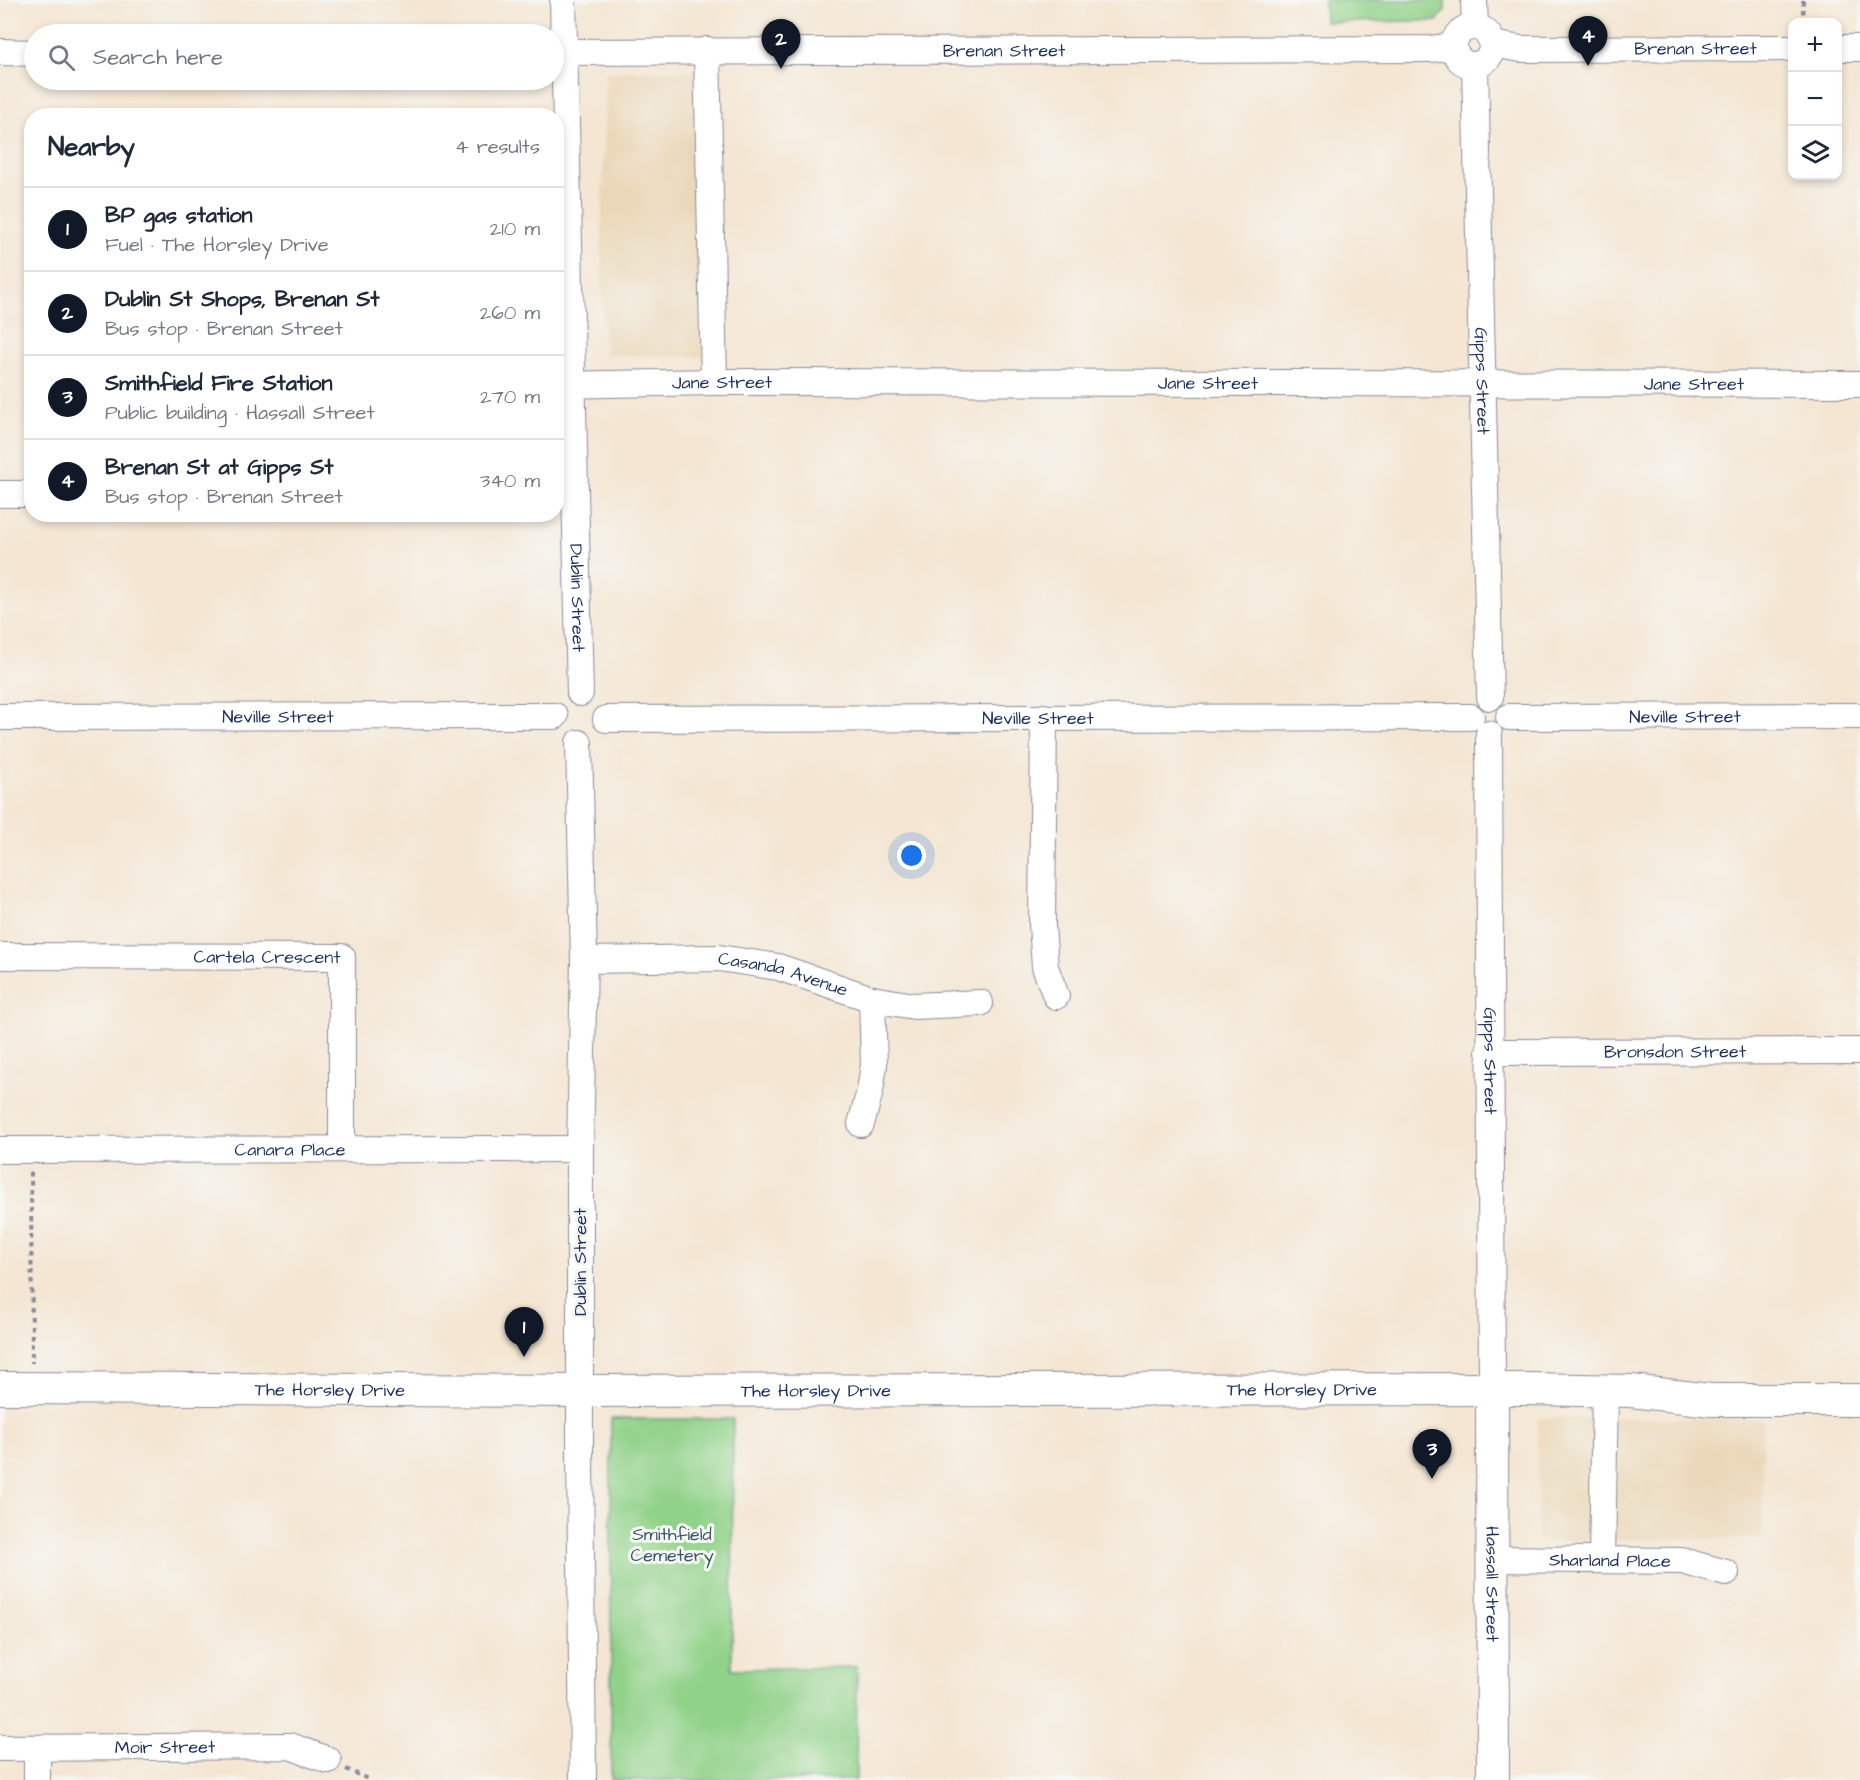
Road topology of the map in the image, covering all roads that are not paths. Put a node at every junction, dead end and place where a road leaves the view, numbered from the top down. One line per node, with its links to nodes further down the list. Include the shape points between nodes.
1 (564, 0): 3 (street, Dublin Street)
2 (1474, 0): 4 (street)
3 (562, 24)
4 (1484, 36): 5 (street, via 1468,28 1455,39); 6 (street, Brenan Street, via 1521,49); 13 (street, via 1492,51)
5 (1454, 46): 9 (street, Brenan Street); 13 (street, via 1459,59)
6 (1788, 48)
7 (1842, 48): 8 (street)
8 (1860, 48)
9 (707, 50): 12 (street, Brenan Street); 17 (street)
10 (0, 52): 11 (street)
11 (24, 52)
12 (564, 52)
13 (1475, 66): 18 (street, Gipps Street)
14 (560, 90): 15 (street, Dublin Street)
15 (560, 108)
16 (564, 330): 20 (street, Dublin Street)
17 (714, 382): 18 (street, Jane Street); 20 (street, Jane Street)
18 (1482, 384): 19 (street, Jane Street); 24 (street, Gipps Street)
19 (1860, 384)
20 (565, 385): 23 (street, Dublin Street)
21 (0, 494): 22 (street)
22 (24, 494)
23 (580, 693): 27 (street, via 560,702); 30 (street, via 590,695 603,706)
24 (1490, 697): 29 (street, via 1504,704); 31 (street, via 1476,704)
25 (1860, 716): 29 (street, Neville Street)
26 (0, 717): 27 (street, Neville Street)
27 (555, 717): 32 (street, via 560,733)
28 (1044, 717): 30 (street, Neville Street); 31 (street, Neville Street); 35 (street, via 1042,926 1045,967)
29 (1509, 717): 31 (street, via 1496,733)
30 (606, 719): 32 (street, via 600,735)
31 (1480, 726): 39 (street, Gipps Street)
32 (579, 744): 34 (street, Dublin Street)
33 (0, 956): 41 (street, Cartela Crescent, via 342,957)
34 (584, 960): 36 (street, Casanda Avenue, via 719,958 778,967); 42 (street, Dublin Street)
35 (1056, 996)
36 (872, 999): 37 (street, Casanda Avenue, via 914,1006); 40 (street, via 874,1065)
37 (980, 1003)
38 (1860, 1051): 39 (street, Bronsdon Street)
39 (1489, 1052): 46 (street, Gipps Street)
40 (861, 1124)
41 (342, 1149): 42 (street, Canara Place); 43 (street, Canara Place)
42 (580, 1149): 47 (street, Dublin Street)
43 (0, 1150)
44 (1860, 1381): 48 (main road, The Horsley Drive, via 1705,1380)
45 (0, 1388): 47 (main road, The Horsley Drive)
46 (1492, 1389): 47 (main road, The Horsley Drive); 48 (main road, The Horsley Drive); 50 (main road, Hassall Street)
47 (580, 1391): 57 (street, Dublin Street)
48 (1618, 1391): 49 (main road, The Horsley Drive, via 1711,1400); 51 (street)
49 (1860, 1400)
50 (1493, 1559): 51 (street, Sharland Place); 58 (main road, Hassall Street)
51 (1602, 1560): 52 (street, Sharland Place, via 1682,1561)
52 (1726, 1573)
53 (0, 1748): 54 (street, Moir Street)
54 (37, 1748): 55 (street, Moir Street, via 290,1746); 56 (street)
55 (328, 1760)
56 (37, 1780)
57 (583, 1780)
58 (1493, 1780)

